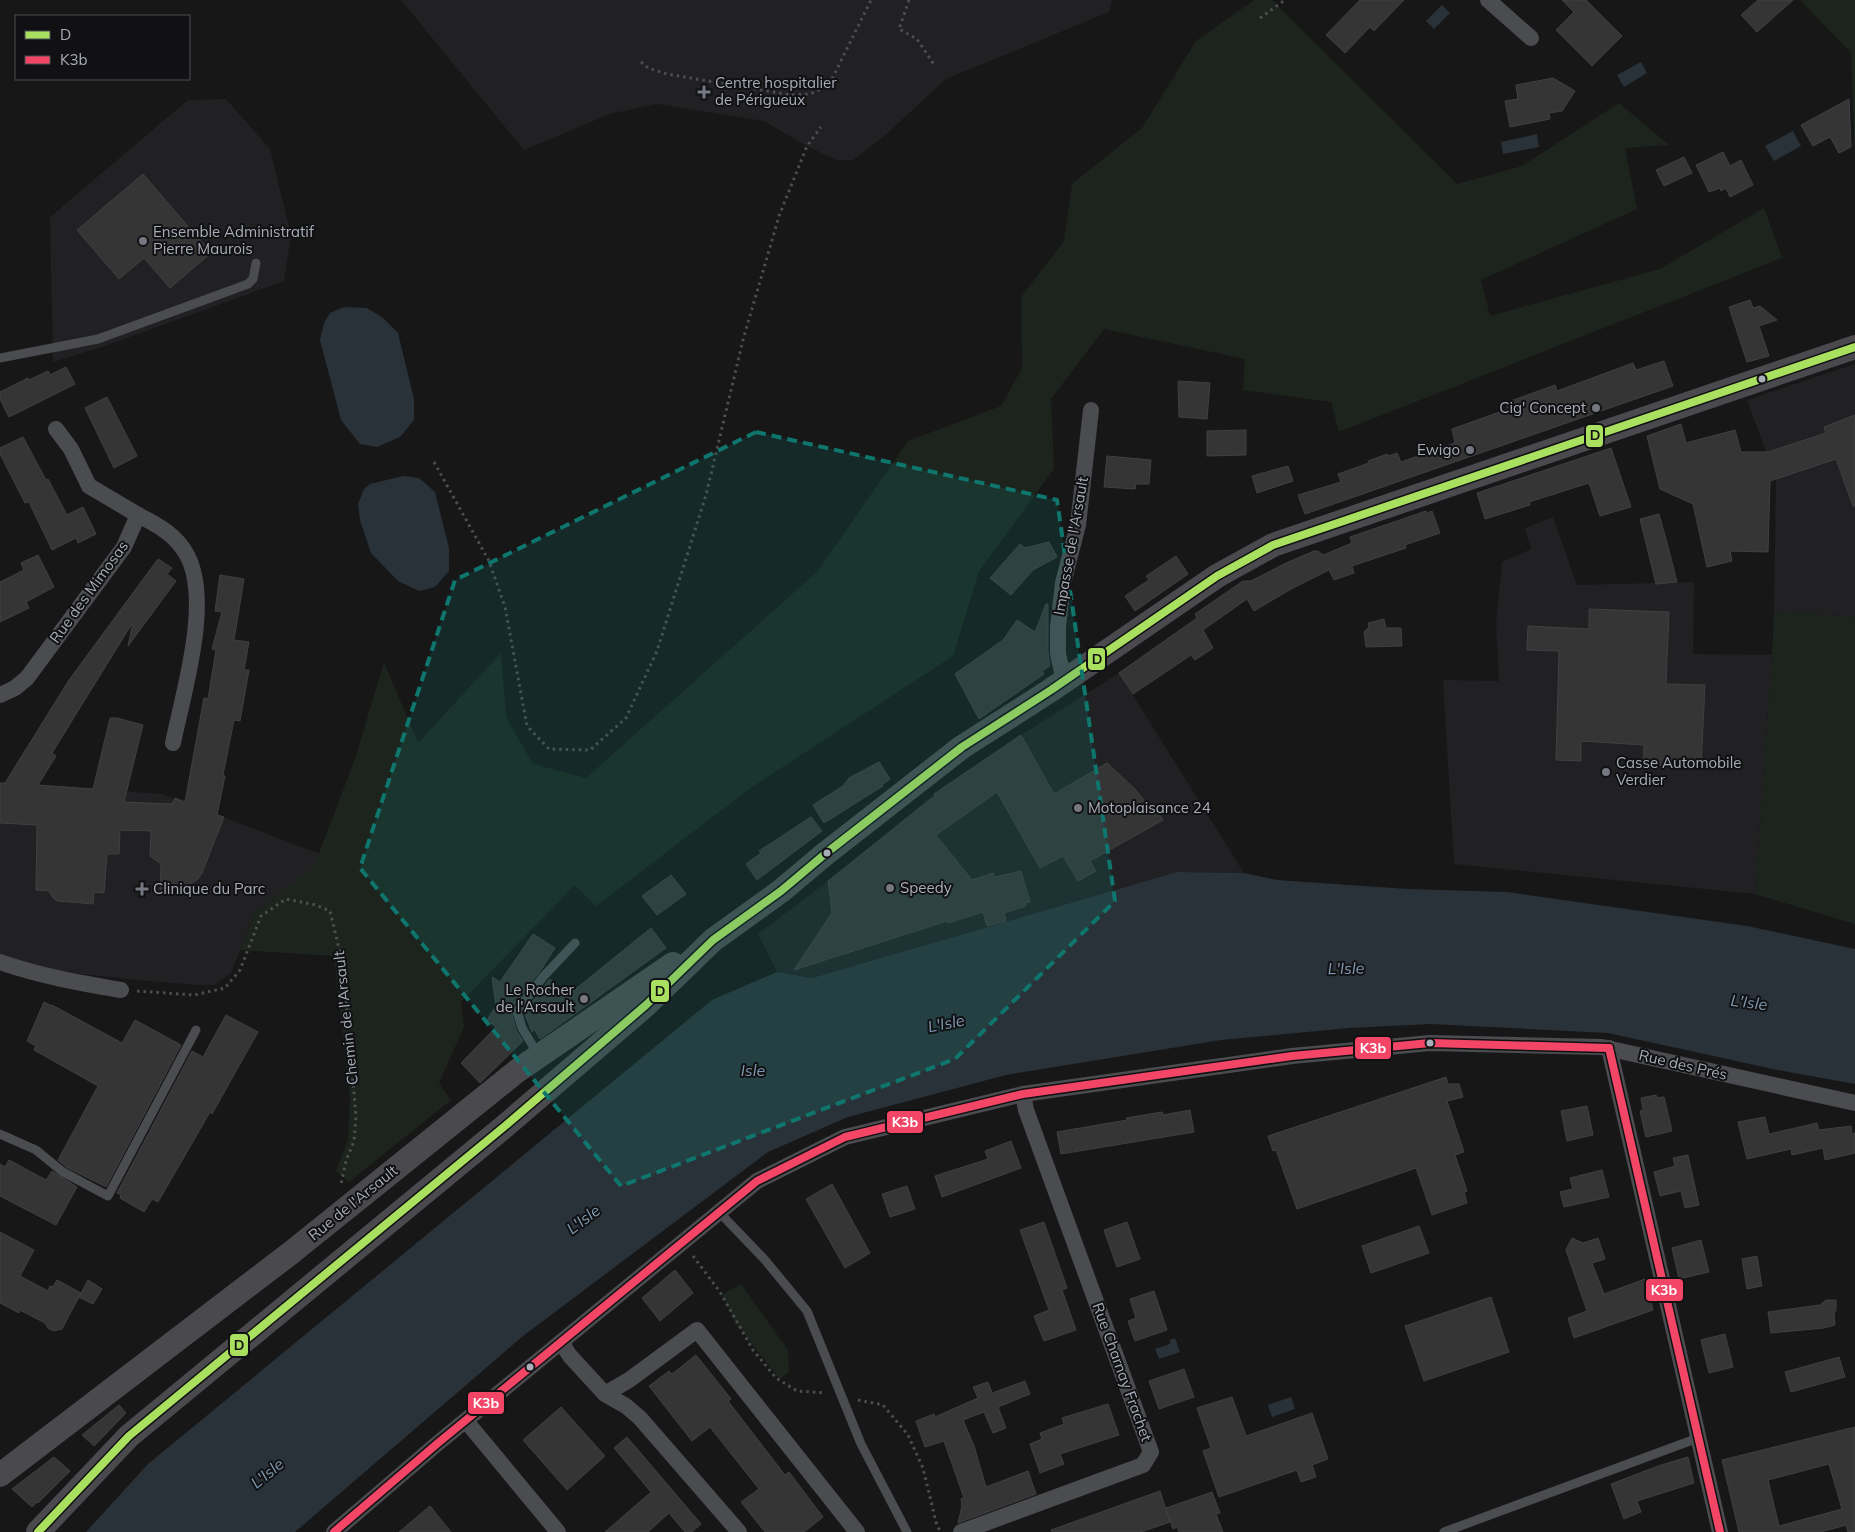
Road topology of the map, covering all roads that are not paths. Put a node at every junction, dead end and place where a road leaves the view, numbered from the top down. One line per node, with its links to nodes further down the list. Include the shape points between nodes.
1 (1488, 0): 2 (street)
2 (1531, 38)
3 (256, 263): 5 (lane, via 253,279 248,284 98,338)
4 (1855, 347): 9 (main road, via 1273,544 1217,576)
5 (0, 358)
6 (1091, 410): 9 (street, Impasse de l'Arsault, via 1078,525 1063,583 1058,627 1058,654)
7 (56, 429): 8 (street, via 72,449 89,486)
8 (138, 515): 10 (street, Rue des Mimosas, via 124,547 27,678); 11 (street, via 176,539 188,556 198,598 195,638)
9 (1064, 681): 12 (main road, via 962,747 781,891)
10 (0, 695)
11 (173, 743)
12 (713, 940): 18 (main road, Rue de l'Arsault); 20 (main road, via 646,1005)
13 (575, 943): 18 (lane, via 517,1011 522,1028)
14 (0, 962): 15 (street, via 28,972)
15 (122, 990)
16 (196, 1030): 25 (lane, via 108,1196 63,1172 36,1150)
17 (1609, 1048): 22 (street, Rue des Prés, via 1430,1043 1292,1056); 24 (street, Rue des Prés); 30 (street)
18 (539, 1056): 19 (main road, Rue de l'Arsault)
19 (517, 1071): 20 (main road, via 545,1066); 21 (main road, Rue de l'Arsault)
20 (558, 1079): 23 (main road)
21 (492, 1090): 23 (main road, via 518,1093); 31 (main road, Rue de l'Arsault, via 344,1211)
22 (1023, 1094): 26 (street, Rue des Prés, via 845,1137 757,1181); 38 (street, Rue Charnay Frachet, via 1026,1110 1151,1452 1143,1465)
23 (529, 1104): 32 (main road, via 129,1436)
24 (1855, 1104)
25 (0, 1134)
26 (720, 1212): 27 (street, Rue des Prés); 37 (lane, via 807,1311 861,1444)
27 (561, 1342): 28 (street); 29 (street, Rue des Prés)
28 (605, 1394): 35 (street, via 640,1418); 36 (street, via 697,1330)
29 (466, 1421): 33 (street, Rue des Prés); 34 (street)
30 (1698, 1438): 39 (lane); 40 (street)
31 (0, 1476)
32 (38, 1532)
33 (334, 1532)
34 (558, 1532)
35 (739, 1532)
36 (857, 1532)
37 (907, 1532)
38 (961, 1532)
39 (1444, 1532)
40 (1720, 1532)

